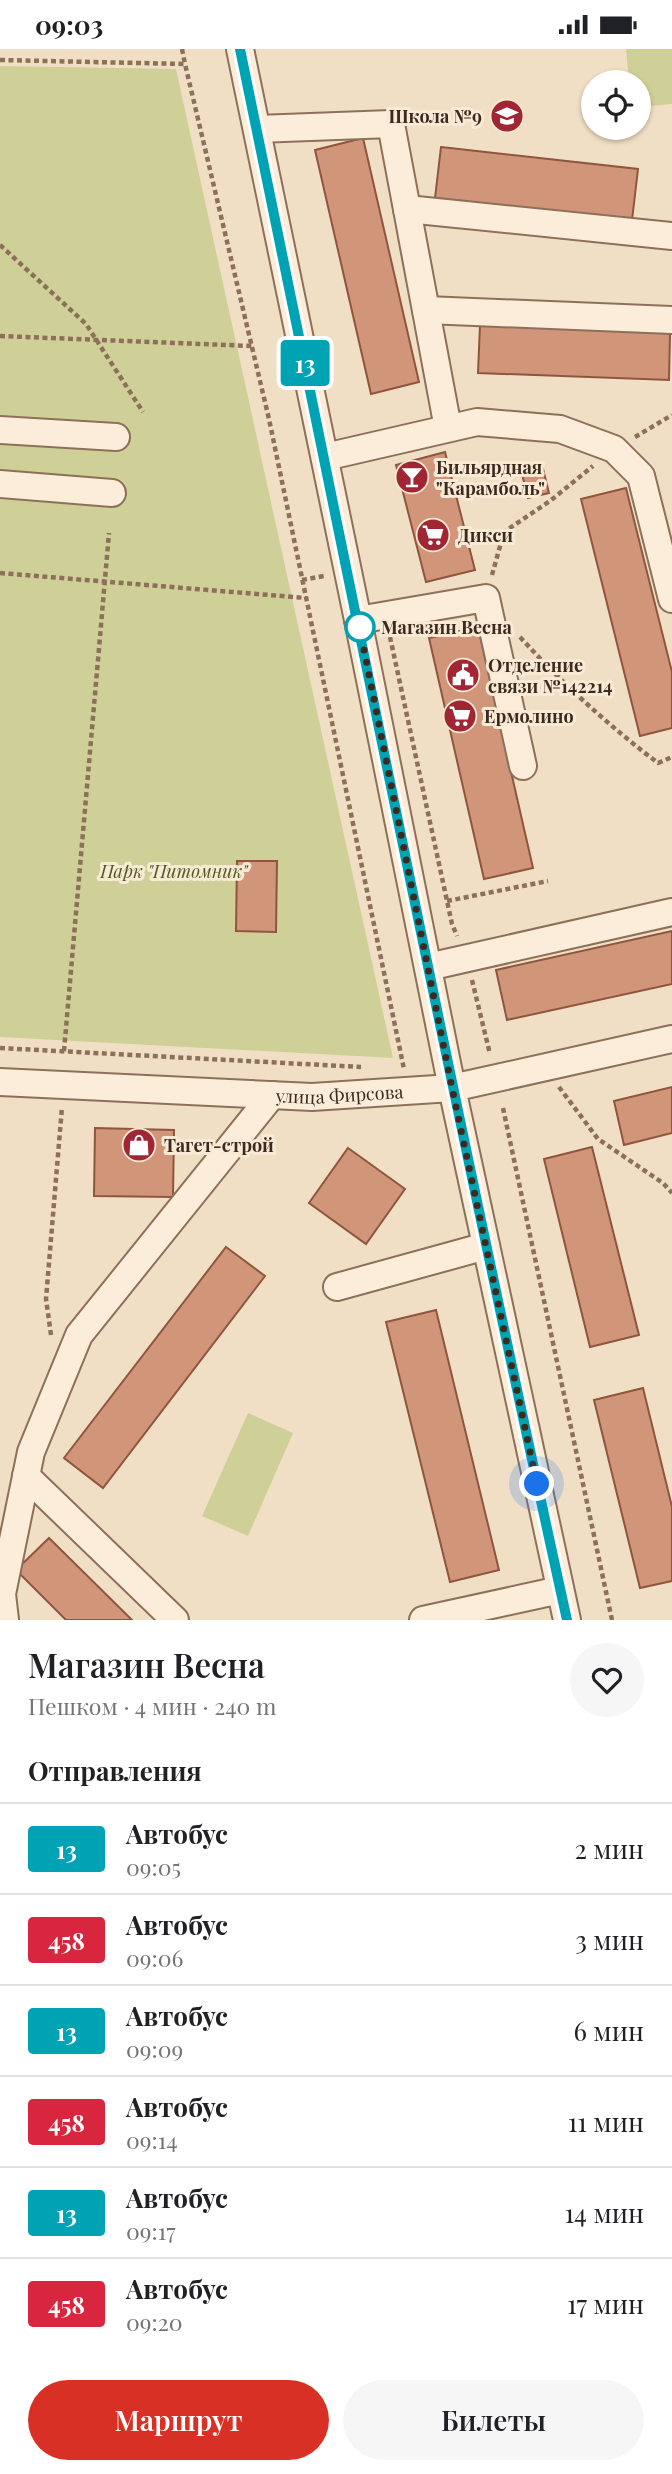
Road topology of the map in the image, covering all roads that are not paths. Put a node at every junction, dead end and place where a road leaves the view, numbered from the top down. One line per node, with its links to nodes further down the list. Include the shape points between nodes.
1 (240, 49): 2 (street)
2 (257, 129): 3 (street, via 391,124); 10 (street)
3 (407, 209): 4 (street); 5 (street)
4 (672, 236)
5 (426, 310): 6 (street); 7 (street)
6 (672, 320)
7 (449, 428): 10 (street); 13 (street, via 477,422 559,429 614,449 641,476)
8 (0, 430): 9 (street)
9 (116, 437)
10 (325, 457): 14 (street)
11 (0, 484): 12 (street)
12 (112, 493)
13 (672, 599)
14 (358, 620): 15 (street, via 486,598); 17 (street)
15 (523, 766)
16 (672, 912): 17 (street)
17 (428, 967): 20 (street)
18 (672, 1039): 20 (street, улица Фирсова)
19 (0, 1082): 21 (street, улица Фирсова)
20 (452, 1088): 21 (street, улица Фирсова, via 312,1097); 22 (street)
21 (272, 1095): 24 (street, via 79,1335 31,1452)
22 (486, 1246): 23 (street); 25 (street)
23 (337, 1287)
24 (26, 1476): 26 (street, via 2,1594); 27 (street)
25 (560, 1590): 28 (street); 29 (street)
26 (5, 1620)
27 (175, 1620)
28 (423, 1620)
29 (566, 1620)

